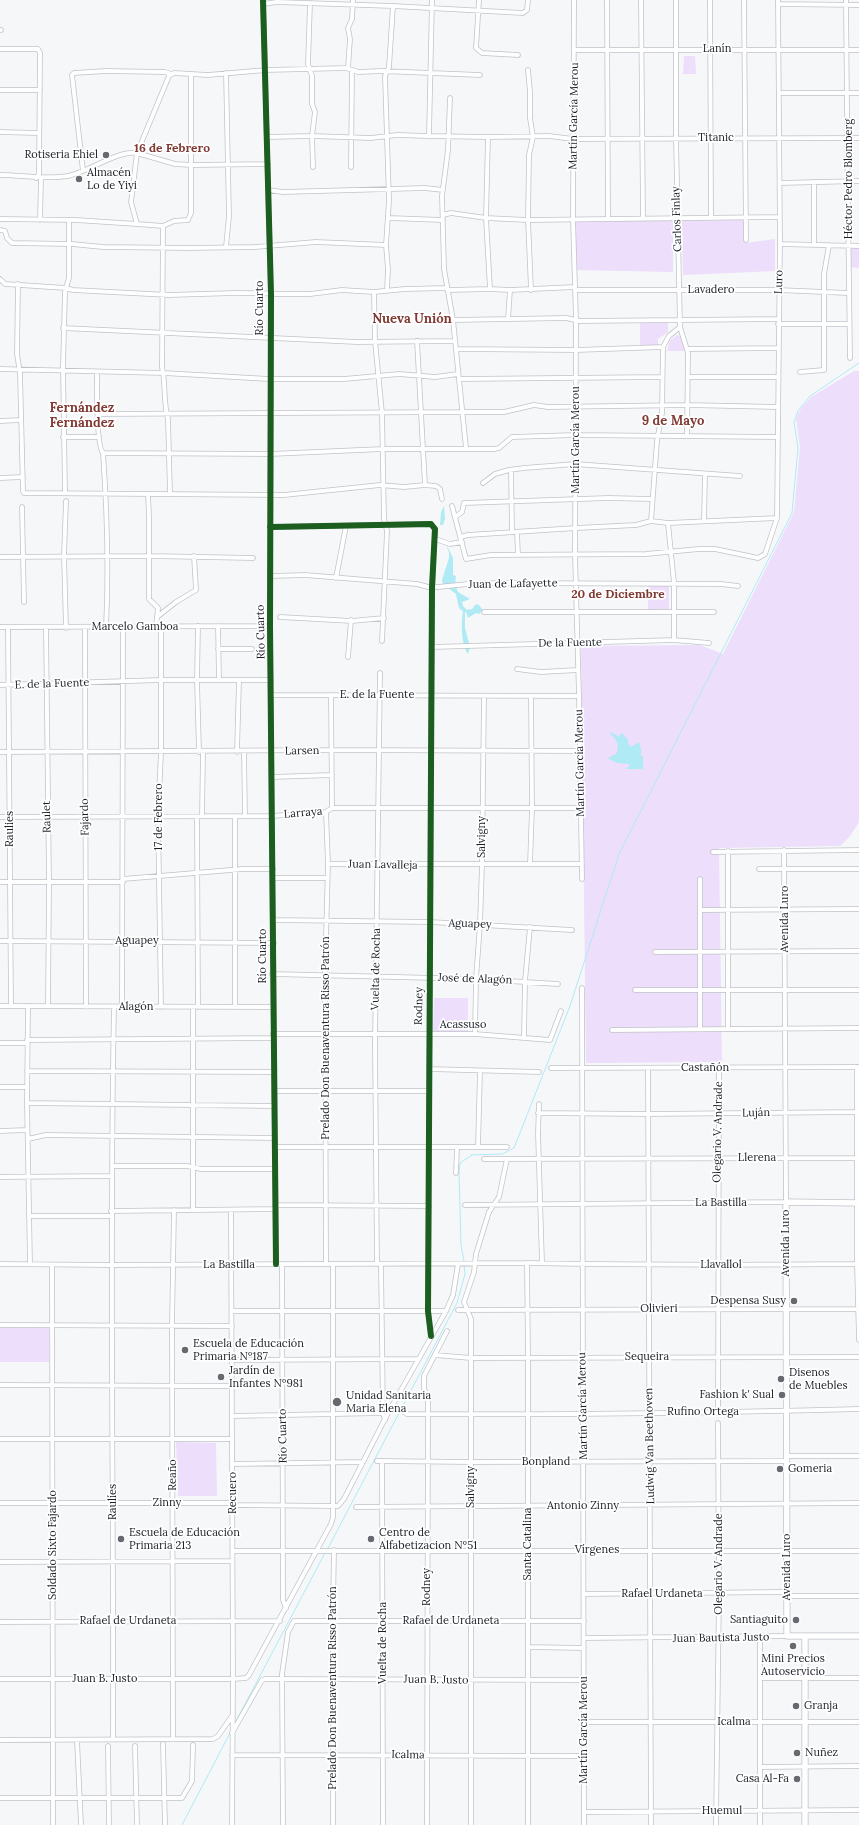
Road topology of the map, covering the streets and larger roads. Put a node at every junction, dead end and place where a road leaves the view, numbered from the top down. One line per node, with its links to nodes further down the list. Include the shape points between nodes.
1 (352, 0): 16 (street)
2 (432, 0): 19 (street)
3 (479, 0): 20 (street)
4 (528, 0): 20 (street, via 527,10 523,14)
5 (574, 0): 25 (street, Martín García Merou)
6 (607, 0): 26 (street)
7 (641, 0): 27 (street)
8 (676, 0): 22 (street, Carlos Finlay)
9 (710, 0): 28 (street)
10 (744, 0): 23 (street)
11 (846, 0): 17 (street, Héctor Pedro Blomberg)
12 (263, 2): 13 (street); 34 (street, Río Cuarto)
13 (308, 2): 16 (street); 32 (street)
14 (778, 2): 17 (street); 24 (street, Luro)
15 (392, 3): 16 (street, via 373,6); 19 (street); 36 (street)
16 (352, 5): 33 (street, via 352,19 348,28)
17 (846, 5): 18 (street); 29 (street, Héctor Pedro Blomberg)
18 (859, 5)
19 (432, 9): 20 (street); 37 (street)
20 (478, 10): 31 (street, via 478,51)
21 (0, 49): 43 (street, via 40,50)
22 (676, 49): 27 (street, Lanín); 28 (street, Lanín); 60 (street, Carlos Finlay)
23 (744, 49): 24 (street, Lanín); 28 (street, Lanín); 62 (street)
24 (778, 49): 29 (street, Lanín); 44 (street, Luro)
25 (575, 50): 26 (street, Lanín); 66 (street, Martín García Merou)
26 (608, 50): 27 (street, Lanín); 58 (street)
27 (642, 50): 59 (street)
28 (710, 50): 61 (street)
29 (846, 50): 30 (street, Lanín); 45 (street, Héctor Pedro Blomberg)
30 (859, 50)
31 (518, 55)
32 (310, 69): 33 (street); 34 (street); 50 (street, via 312,104 315,112)
33 (350, 69): 36 (street, via 358,72); 54 (street)
34 (266, 70): 38 (street); 53 (street, Río Cuarto)
35 (528, 70): 57 (street)
36 (387, 71): 37 (street); 55 (street)
37 (430, 72): 41 (street); 51 (street)
38 (226, 73): 40 (street); 70 (street)
39 (171, 74): 40 (street); 67 (street); 73 (street, via 106,71 72,75)
40 (191, 74): 69 (street)
41 (480, 76)
42 (0, 90): 43 (street)
43 (40, 90): 49 (street)
44 (780, 93): 45 (street); 63 (street, Luro)
45 (848, 93): 46 (street); 64 (street, Héctor Pedro Blomberg)
46 (859, 93)
47 (450, 98): 52 (street)
48 (0, 132): 49 (street)
49 (38, 133): 75 (street)
50 (312, 136): 53 (street, Titanic); 54 (street, Titanic); 71 (street)
51 (429, 136): 52 (street, Titanic); 55 (street, Titanic)
52 (448, 136): 56 (street, Titanic); 82 (street)
53 (267, 137): 68 (street, Río Cuarto)
54 (350, 137): 55 (street, Titanic); 72 (street)
55 (387, 137): 80 (street)
56 (488, 138): 57 (street, Titanic); 89 (street)
57 (532, 138): 66 (street, Titanic, via 549,136); 95 (street, via 529,155)
58 (608, 138): 59 (street, Titanic); 66 (street, Titanic); 91 (street)
59 (643, 138): 60 (street, Titanic); 83 (street)
60 (676, 138): 61 (street, Titanic); 92 (street, Carlos Finlay)
61 (711, 138): 62 (street, Titanic); 84 (street)
62 (745, 138): 63 (street, Titanic); 85 (street)
63 (780, 138): 64 (street, Titanic); 79 (street, Luro)
64 (848, 138): 65 (street, Titanic); 76 (street, Héctor Pedro Blomberg)
65 (859, 138)
66 (573, 139): 90 (street, Martín García Merou)
67 (137, 153): 69 (street, via 175,164); 73 (street, via 113,158); 97 (street, via 131,202)
68 (268, 164): 70 (street); 81 (street, Río Cuarto)
69 (192, 165): 70 (street); 98 (street, via 191,216 188,220 174,221)
70 (228, 165): 109 (street, via 229,216)
71 (313, 167)
72 (351, 167)
73 (83, 171): 75 (street, via 67,176)
74 (0, 175): 75 (street)
75 (38, 178): 94 (street)
76 (848, 181): 77 (street); 78 (street); 107 (street, Héctor Pedro Blomberg)
77 (859, 181)
78 (814, 182): 79 (street); 103 (street)
79 (780, 183): 86 (street, Luro)
80 (388, 188): 81 (street, via 331,192); 82 (street); 87 (street)
81 (268, 190): 106 (street, Río Cuarto)
82 (443, 190): 88 (street)
83 (643, 217): 91 (street); 92 (street)
84 (711, 217): 85 (street); 92 (street)
85 (746, 217): 86 (street); 100 (street)
86 (780, 217): 102 (street, Luro)
87 (389, 218): 88 (street); 104 (street)
88 (443, 218): 89 (street, via 451,213); 114 (street)
89 (486, 218): 95 (street); 115 (street)
90 (572, 218): 91 (street); 95 (street); 116 (street, Martín García Merou)
91 (608, 218)
92 (677, 218): 120 (street, Carlos Finlay)
93 (0, 219): 94 (street)
94 (40, 220): 96 (street)
95 (528, 220): 119 (street)
96 (69, 221): 97 (street); 101 (street)
97 (137, 224): 98 (street)
98 (164, 226): 110 (street)
99 (0, 230): 101 (street, via 5,231 12,243)
100 (746, 240)
101 (68, 244): 110 (street); 113 (street, via 69,278)
102 (780, 244): 103 (street); 121 (street, Luro)
103 (814, 244): 105 (street)
104 (386, 245): 106 (street, via 316,242); 117 (street)
105 (829, 245): 107 (street); 123 (street)
106 (269, 246): 109 (street); 125 (street, Río Cuarto)
107 (849, 246): 108 (street); 124 (street, Héctor Pedro Blomberg)
108 (859, 246)
109 (226, 247): 110 (street)
110 (163, 248): 126 (street)
111 (0, 279): 112 (street, Lavadero, via 5,284)
112 (18, 284): 113 (street, Lavadero); 148 (street)
113 (66, 288): 126 (street, Lavadero); 135 (street)
114 (447, 289): 115 (street, Lavadero); 117 (street, Lavadero); 128 (street)
115 (490, 289): 118 (street, Lavadero)
116 (575, 289): 119 (street, Lavadero); 120 (street, Lavadero); 129 (street, Martín García Merou)
117 (387, 290): 122 (street, Lavadero)
118 (510, 290): 119 (street, Lavadero); 127 (street)
119 (531, 290)
120 (680, 290): 121 (street, Lavadero); 130 (street, Carlos Finlay)
121 (778, 290): 123 (street, Lavadero); 131 (street, Luro)
122 (374, 292): 125 (street, Lavadero, via 342,290 310,294); 138 (street)
123 (823, 293): 124 (street, Lavadero); 132 (street)
124 (848, 293): 133 (street, Héctor Pedro Blomberg)
125 (271, 294): 126 (street, Lavadero); 137 (street, Río Cuarto)
126 (163, 295): 136 (street)
127 (508, 319): 128 (street); 129 (street)
128 (453, 320): 140 (street)
129 (576, 320): 130 (street); 145 (street, Martín García Merou)
130 (680, 320): 131 (street); 134 (street, Carlos Finlay)
131 (779, 321): 132 (street); 142 (street, Luro)
132 (824, 324): 133 (street); 150 (street, via 824,370)
133 (849, 324): 146 (street, Héctor Pedro Blomberg)
134 (680, 327): 141 (street, via 669,336); 144 (street, Carlos Finlay)
135 (63, 328): 136 (street); 149 (street)
136 (164, 334): 137 (street); 152 (street)
137 (270, 338): 138 (street); 160 (street, Río Cuarto)
138 (375, 341): 139 (street); 155 (street)
139 (417, 341): 140 (street); 154 (street)
140 (455, 341): 143 (street)
141 (663, 347): 145 (street); 156 (street)
142 (778, 348): 144 (street); 158 (street, Luro)
143 (456, 349): 145 (street); 153 (street)
144 (688, 349): 157 (street, Carlos Finlay)
145 (576, 350): 159 (street, Martín García Merou)
146 (850, 358)
147 (0, 369): 148 (street)
148 (19, 369): 149 (street); 172 (street)
149 (63, 370): 151 (street); 176 (street)
150 (800, 372)
151 (97, 373): 152 (street); 170 (street)
152 (164, 374): 160 (street); 171 (street)
153 (458, 374): 154 (street, via 435,377); 161 (street)
154 (419, 375): 155 (street); 166 (street)
155 (378, 376): 160 (street, via 344,379); 169 (street)
156 (662, 377): 159 (street); 164 (street)
157 (688, 377): 158 (street); 162 (street, Carlos Finlay)
158 (778, 377): 165 (street, Luro)
159 (576, 378): 161 (street); 163 (street, Martín García Merou)
160 (269, 379): 168 (street, Río Cuarto)
161 (459, 379): 167 (street)
162 (688, 405): 164 (street); 165 (street); 175 (street, Carlos Finlay)
163 (575, 406): 164 (street); 167 (street, via 548,408 534,405 504,412); 174 (street, Martín García Merou)
164 (662, 406): 178 (street)
165 (778, 407): 179 (street, Luro)
166 (422, 412): 167 (street); 169 (street); 182 (street)
167 (463, 412): 180 (street)
168 (270, 413): 169 (street); 171 (street); 185 (street, Río Cuarto)
169 (382, 413): 181 (street)
170 (98, 414): 171 (street); 177 (street)
171 (166, 414): 184 (street)
172 (21, 420): 173 (street); 191 (street)
173 (0, 421)
174 (575, 435): 178 (street); 180 (street, via 512,437 499,448); 186 (street, Martín García Merou)
175 (688, 436): 178 (street); 179 (street)
176 (63, 437): 177 (street); 196 (street)
177 (99, 437): 183 (street)
178 (659, 437): 188 (street)
179 (777, 437): 209 (street, Luro)
180 (466, 448): 182 (street)
181 (383, 449): 182 (street); 185 (street); 194 (street)
182 (423, 449): 195 (street)
183 (103, 453): 184 (street); 197 (street)
184 (169, 454): 185 (street); 199 (street)
185 (270, 454): 200 (street, Río Cuarto)
186 (575, 464): 187 (street); 188 (street); 203 (street, Martín García Merou)
187 (511, 470): 193 (street, via 495,474); 205 (street)
188 (655, 470): 189 (street); 202 (street)
189 (705, 474): 190 (street); 211 (street)
190 (740, 476)
191 (23, 477): 192 (street); 196 (street, via 23,491 27,494)
192 (0, 478)
193 (483, 483)
194 (384, 485): 195 (street); 200 (street); 213 (street)
195 (425, 485): 201 (street, via 440,489)
196 (65, 492): 197 (street)
197 (106, 494): 198 (street); 226 (street)
198 (148, 494): 199 (street); 227 (street)
199 (170, 494): 200 (street)
200 (270, 494): 215 (street, Río Cuarto)
201 (442, 499)
202 (652, 499): 203 (street); 210 (street)
203 (576, 500): 205 (street); 216 (street, Martín García Merou)
204 (66, 501): 225 (street)
205 (511, 501): 208 (street, via 464,503 462,512); 217 (street)
206 (452, 506): 208 (street)
207 (22, 507): 224 (street)
208 (455, 516): 220 (street)
209 (777, 518): 211 (street); 221 (street, Luro, via 765,554 758,558 715,550)
210 (651, 521): 212 (street); 216 (street, via 636,525)
211 (704, 521): 212 (street)
212 (668, 523): 221 (street)
213 (386, 524): 214 (street); 219 (street, via 431,524 435,529); 233 (street)
214 (346, 526): 215 (street); 232 (street)
215 (270, 527): 231 (street, Río Cuarto)
216 (576, 528): 218 (street); 222 (street, Martín García Merou)
217 (512, 532): 218 (street); 220 (street, via 468,535)
218 (517, 532): 223 (street)
219 (435, 539): 220 (street, via 450,544); 237 (street, Rodney)
220 (461, 540): 223 (street, via 466,559 491,555)
221 (670, 551): 222 (street, via 646,554); 235 (street)
222 (575, 554): 223 (street); 234 (street, Martín García Merou)
223 (518, 555)
224 (23, 556): 225 (street); 229 (street); 238 (street)
225 (64, 556): 226 (street); 258 (street)
226 (107, 556): 227 (street); 254 (street)
227 (150, 556): 228 (street); 244 (street, via 149,599 158,608)
228 (194, 556): 230 (street); 244 (street, via 196,590)
229 (0, 557)
230 (253, 558)
231 (271, 576): 232 (street, Juan de Lafayette, via 305,575); 250 (street, Río Cuarto)
232 (336, 578): 233 (street, Juan de Lafayette)
233 (386, 582): 237 (street, Juan de Lafayette); 245 (street)
234 (576, 583): 235 (street, Juan de Lafayette); 237 (street, Juan de Lafayette); 242 (street, Martín García Merou)
235 (674, 583): 236 (street, Juan de Lafayette); 239 (street)
236 (738, 586)
237 (432, 587): 263 (street, Rodney)
238 (24, 602)
239 (674, 611): 241 (street); 242 (street); 259 (street)
240 (484, 612): 242 (street)
241 (714, 612)
242 (577, 613): 261 (street, Martín García Merou)
243 (280, 617): 246 (street)
244 (157, 618): 256 (street)
245 (384, 618): 246 (street); 260 (street)
246 (350, 620): 266 (street)
247 (161, 626): 248 (street, Marcelo Gamboa); 256 (street, Marcelo Gamboa); 270 (street, 17 de Febrero)
248 (198, 626): 249 (street, Marcelo Gamboa); 271 (street)
249 (218, 626): 250 (street, Marcelo Gamboa); 264 (street)
250 (270, 626): 274 (street, Río Cuarto)
251 (8, 627): 252 (street, Marcelo Gamboa); 257 (street, Marcelo Gamboa); 279 (street, Raulies)
252 (46, 627): 258 (street, Marcelo Gamboa); 275 (street, Raulet)
253 (85, 627): 254 (street, Marcelo Gamboa); 258 (street, Marcelo Gamboa); 276 (street, Fajardo)
254 (106, 627): 255 (street, Marcelo Gamboa)
255 (123, 627): 256 (street, Marcelo Gamboa); 277 (street)
256 (156, 627)
257 (0, 628)
258 (66, 628)
259 (674, 640): 261 (street, De la Fuente); 262 (street, De la Fuente)
260 (382, 641)
261 (577, 643): 263 (street, De la Fuente); 268 (street, Martín García Merou)
262 (709, 644)
263 (432, 647): 283 (street, Rodney)
264 (218, 649): 265 (street); 272 (street)
265 (252, 649)
266 (348, 657)
267 (517, 669): 268 (street, via 541,672)
268 (578, 670): 286 (street, Martín García Merou)
269 (380, 673): 280 (street, Vuelta de Rocha)
270 (161, 680): 271 (street, E. de la Fuente); 277 (street, E. de la Fuente); 297 (street, 17 de Febrero)
271 (197, 680): 272 (street, E. de la Fuente); 298 (street)
272 (219, 680): 273 (street, E. de la Fuente)
273 (239, 680): 274 (street, E. de la Fuente); 299 (street)
274 (271, 680): 281 (street, Río Cuarto)
275 (46, 682): 276 (street, E. de la Fuente); 279 (street, E. de la Fuente); 289 (street, Raulet)
276 (85, 682): 277 (street, E. de la Fuente); 295 (street, Fajardo)
277 (124, 682): 296 (street)
278 (0, 685): 279 (street, E. de la Fuente)
279 (8, 685): 294 (street, Raulies)
280 (380, 694): 282 (street, E. de la Fuente); 283 (street, E. de la Fuente); 288 (street, Vuelta de Rocha)
281 (271, 695): 282 (street, E. de la Fuente); 300 (street, Río Cuarto)
282 (331, 695): 287 (street)
283 (431, 696): 284 (street, E. de la Fuente); 301 (street, Rodney)
284 (484, 696): 285 (street, E. de la Fuente); 302 (street, Salvigny)
285 (531, 696): 286 (street, E. de la Fuente); 291 (street)
286 (580, 696): 292 (street, Martín García Merou)
287 (332, 750): 288 (street, Larsen); 300 (street, Larsen); 303 (street)
288 (379, 750): 301 (street, Larsen); 306 (street, Vuelta de Rocha)
289 (47, 751): 294 (street, Larsen); 295 (street, Larsen); 319 (street, Raulet)
290 (244, 751): 299 (street, Larsen); 300 (street, Larsen); 315 (street)
291 (531, 751): 292 (street, Larsen); 302 (street, Larsen); 308 (street)
292 (580, 751): 309 (street, Martín García Merou)
293 (0, 752): 294 (street, Larsen)
294 (9, 752): 318 (street, Raulies)
295 (84, 752): 296 (street, Larsen); 320 (street, Fajardo)
296 (122, 752): 297 (street, Larsen); 321 (street)
297 (161, 752): 298 (street, Larsen); 312 (street, 17 de Febrero)
298 (201, 752): 299 (street, Larsen); 313 (street)
299 (237, 752)
300 (272, 752): 304 (street, Río Cuarto)
301 (432, 752): 302 (street, Larsen); 307 (street, Rodney)
302 (484, 752): 310 (street, Salvigny)
303 (332, 775): 304 (street); 305 (street)
304 (272, 777): 316 (street, Río Cuarto)
305 (332, 808): 306 (street, Larraya); 311 (street, Larraya)
306 (377, 808): 307 (street, Larraya); 327 (street, Vuelta de Rocha)
307 (431, 808): 310 (street, Larraya); 331 (street, Rodney)
308 (532, 808): 309 (street, Larraya); 310 (street, Larraya); 329 (street)
309 (580, 808): 330 (street, Martín García Merou)
310 (482, 809): 328 (street, Salvigny)
311 (326, 812): 316 (street, Larraya); 326 (street, Prelado Don Buenaventura Risso Patrón)
312 (158, 816): 313 (street, Larraya); 321 (street, Larraya); 338 (street, 17 de Febrero)
313 (200, 816): 314 (street, Larraya); 337 (street)
314 (235, 816): 315 (street, Larraya); 336 (street)
315 (245, 816): 316 (street, Larraya)
316 (272, 816): 332 (street, Río Cuarto)
317 (0, 817): 318 (street, Larraya)
318 (10, 817): 319 (street, Larraya); 345 (street, Raulies)
319 (47, 817): 320 (street, Larraya); 346 (street, Raulet)
320 (85, 817): 321 (street, Larraya); 347 (street, Fajardo)
321 (122, 817): 343 (street)
322 (784, 850): 323 (street); 324 (street); 334 (street, Avenida Luro)
323 (859, 850)
324 (728, 851): 325 (street); 350 (street)
325 (714, 852)
326 (328, 864): 327 (street, Juan Lavalleja); 340 (street, Prelado Don Buenaventura Risso Patrón)
327 (377, 864): 331 (street, Juan Lavalleja); 353 (street, Vuelta de Rocha)
328 (482, 864): 329 (street, Juan Lavalleja); 331 (street, Juan Lavalleja); 356 (street, Salvigny)
329 (530, 864): 330 (street, Juan Lavalleja)
330 (581, 864): 341 (street, Martín García Merou)
331 (430, 865): 355 (street, Rodney)
332 (272, 869): 336 (street); 339 (street, Río Cuarto)
333 (759, 869): 334 (street)
334 (784, 869): 335 (street); 351 (street, Avenida Luro)
335 (859, 869)
336 (235, 871): 337 (street); 366 (street)
337 (197, 873): 338 (street); 364 (street)
338 (160, 875): 343 (street); 365 (street, 17 de Febrero)
339 (272, 878): 340 (street); 352 (street, Río Cuarto)
340 (327, 878): 354 (street, Prelado Don Buenaventura Risso Patrón)
341 (582, 879)
342 (700, 879): 349 (street)
343 (123, 880): 347 (street); 363 (street)
344 (0, 882): 345 (street)
345 (10, 882): 346 (street); 360 (street, Raulies)
346 (49, 883): 347 (street); 361 (street, Raulet)
347 (86, 883): 362 (street, Fajardo)
348 (859, 909): 351 (street)
349 (700, 910): 350 (street); 371 (street)
350 (729, 910): 351 (street); 372 (street)
351 (785, 910): 368 (street, Avenida Luro)
352 (272, 920): 354 (street, Aguapey); 367 (street, Río Cuarto)
353 (377, 920): 354 (street, Aguapey); 355 (street, Aguapey); 375 (street, Vuelta de Rocha)
354 (326, 921): 374 (street, Prelado Don Buenaventura Risso Patrón)
355 (430, 922): 356 (street, Aguapey); 376 (street, Rodney)
356 (480, 924): 357 (street, Aguapey); 377 (street, Salvigny)
357 (530, 927): 358 (street, Aguapey); 378 (street)
358 (572, 930)
359 (0, 941): 360 (street, Aguapey)
360 (11, 941): 361 (street, Aguapey); 387 (street, Raulies)
361 (47, 941): 362 (street, Aguapey); 389 (street, Raulet)
362 (86, 941): 363 (street, Aguapey); 391 (street, Fajardo)
363 (123, 941): 365 (street, Aguapey); 393 (street)
364 (198, 941): 365 (street, Aguapey); 366 (street, Aguapey); 395 (street)
365 (161, 942): 394 (street, 17 de Febrero)
366 (235, 942): 367 (street, Aguapey); 390 (street)
367 (274, 943): 373 (street, Río Cuarto)
368 (785, 951): 369 (street); 372 (street); 384 (street, Avenida Luro)
369 (859, 951)
370 (655, 952): 371 (street)
371 (700, 952): 372 (street); 382 (street)
372 (729, 952): 383 (street)
373 (272, 974): 374 (street, José de Alagón); 396 (street, Río Cuarto)
374 (326, 975): 375 (street, José de Alagón); 403 (street, Prelado Don Buenaventura Risso Patrón)
375 (376, 976): 376 (street, José de Alagón); 405 (street, Vuelta de Rocha)
376 (430, 977): 377 (street, José de Alagón); 407 (street, Rodney)
377 (476, 979): 378 (street, José de Alagón); 404 (street, Salvigny)
378 (525, 981): 379 (street, José de Alagón); 408 (street)
379 (558, 984)
380 (582, 988): 416 (street, Martín García Merou)
381 (635, 990): 382 (street)
382 (700, 990): 383 (street); 400 (street)
383 (730, 990): 384 (street); 401 (street)
384 (785, 990): 385 (street); 398 (street, Avenida Luro)
385 (859, 990)
386 (0, 1006): 387 (street, Alagón)
387 (10, 1006): 388 (street, Alagón)
388 (28, 1006): 389 (street, Alagón); 411 (street)
389 (48, 1006): 391 (street, Alagón)
390 (235, 1006): 395 (street, Alagón); 396 (street, Alagón)
391 (86, 1007): 392 (street, Alagón)
392 (114, 1007): 393 (street, Alagón); 409 (street, Raulíes)
393 (122, 1007): 394 (street, Alagón)
394 (161, 1007): 395 (street, Alagón)
395 (195, 1007): 410 (street)
396 (273, 1007): 406 (street, Río Cuarto)
397 (560, 1011): 408 (street, Acassuso, via 550,1040)
398 (785, 1028): 399 (street); 401 (street); 413 (street, Avenida Luro)
399 (859, 1028)
400 (700, 1029): 401 (street); 402 (street)
401 (728, 1029)
402 (612, 1030)
403 (326, 1034): 405 (street, Acassuso); 406 (street, Acassuso); 429 (street, Prelado Don Buenaventura Risso Patrón)
404 (475, 1034): 407 (street, Acassuso); 408 (street, Acassuso)
405 (375, 1035): 407 (street, Acassuso); 430 (street, Vuelta de Rocha)
406 (273, 1036): 410 (street, Acassuso); 424 (street, Río Cuarto)
407 (429, 1036): 419 (street, Rodney)
408 (524, 1038)
409 (113, 1039): 410 (street, Acassuso); 411 (street, Acassuso); 423 (street, Raulíes)
410 (193, 1039): 421 (street)
411 (27, 1042): 412 (street, Acassuso); 420 (street)
412 (0, 1043)
413 (785, 1067): 414 (street, Castañón); 418 (street, Castañón); 438 (street, Avenida Luro)
414 (858, 1067): 439 (street)
415 (551, 1068): 416 (street, Castañón)
416 (581, 1068): 417 (street, Castañón); 441 (street, Martín García Merou)
417 (648, 1068): 418 (street, Castañón); 442 (street, Ludwig Van Beethoven)
418 (719, 1068): 440 (street, Olegario V. Andrade)
419 (429, 1069): 422 (street); 431 (street, Rodney)
420 (27, 1071): 423 (street); 427 (street)
421 (192, 1071): 423 (street); 424 (street); 433 (street)
422 (480, 1071): 425 (street); 453 (street)
423 (113, 1072): 435 (street, Raulíes)
424 (274, 1072): 428 (street, Río Cuarto)
425 (539, 1072)
426 (0, 1087): 427 (street)
427 (27, 1087): 432 (street)
428 (274, 1091): 429 (street); 436 (street, Río Cuarto)
429 (327, 1091): 430 (street); 450 (street, Prelado Don Buenaventura Risso Patrón)
430 (375, 1091): 431 (street); 454 (street, Vuelta de Rocha)
431 (429, 1091): 451 (street, Rodney)
432 (27, 1103): 435 (street); 443 (street)
433 (193, 1104): 435 (street); 436 (street); 446 (street)
434 (539, 1104): 437 (street)
435 (113, 1105): 445 (street, Raulíes)
436 (274, 1106): 447 (street, Río Cuarto)
437 (538, 1112): 441 (street, Luján); 456 (street)
438 (785, 1112): 439 (street, Luján); 440 (street, Luján); 460 (street, Avenida Luro)
439 (858, 1112): 461 (street)
440 (719, 1113): 442 (street, Luján); 459 (street, Olegario V. Andrade)
441 (581, 1114): 442 (street, Luján); 457 (street, Martín García Merou)
442 (648, 1114): 458 (street, Ludwig Van Beethoven)
443 (28, 1130): 444 (street); 448 (street)
444 (0, 1131)
445 (112, 1136): 446 (street); 448 (street, via 46,1136); 464 (street, Raulíes)
446 (193, 1137): 447 (street); 465 (street)
447 (275, 1138): 449 (street, Río Cuarto)
448 (28, 1139): 468 (street)
449 (275, 1147): 450 (street); 466 (street, Río Cuarto)
450 (326, 1147): 454 (street); 479 (street, Prelado Don Buenaventura Risso Patrón)
451 (429, 1147): 452 (street); 454 (street); 481 (street, Rodney)
452 (457, 1147): 453 (street); 467 (street)
453 (478, 1147): 455 (street)
454 (376, 1148): 480 (street, Vuelta de Rocha)
455 (507, 1148)
456 (539, 1158): 457 (street); 463 (street); 476 (street)
457 (582, 1158): 458 (street, Llerena); 477 (street, Martín García Merou)
458 (649, 1158): 459 (street, Llerena); 473 (street, Ludwig Van Beethoven)
459 (718, 1158): 460 (street, Llerena); 471 (street, Olegario V. Andrade)
460 (786, 1158): 461 (street, Llerena); 472 (street, Avenida Luro)
461 (858, 1158): 474 (street)
462 (484, 1159): 463 (street)
463 (507, 1159): 475 (street, Salvigny)
464 (112, 1166): 465 (street); 469 (street, Raulíes)
465 (194, 1168): 466 (street); 484 (street)
466 (275, 1169): 482 (street, Río Cuarto)
467 (456, 1173)
468 (29, 1176): 469 (street); 470 (street); 487 (street)
469 (111, 1176): 486 (street, Raulíes)
470 (0, 1177)
471 (718, 1202): 472 (street, La Bastilla); 473 (street, La Bastilla); 508 (street, Olegario V. Andrade)
472 (786, 1202): 474 (street, La Bastilla); 505 (street, Avenida Luro)
473 (650, 1203): 477 (street, La Bastilla); 507 (street, Ludwig Van Beethoven)
474 (858, 1203): 500 (street)
475 (496, 1204): 476 (street, La Bastilla); 478 (street, La Bastilla); 488 (street, Salvigny, via 489,1212)
476 (541, 1204): 477 (street, La Bastilla); 499 (street)
477 (582, 1204): 504 (street, Martín García Merou)
478 (465, 1205)
479 (326, 1206): 480 (street); 482 (street); 494 (street, Prelado Don Buenaventura Risso Patrón)
480 (377, 1206): 481 (street); 496 (street, Vuelta de Rocha)
481 (429, 1206): 497 (street, Rodney)
482 (275, 1207): 485 (street); 492 (street, Río Cuarto)
483 (174, 1210): 484 (street); 486 (street); 502 (street, Reaño)
484 (193, 1210): 485 (street)
485 (231, 1210): 503 (street, Recuero)
486 (111, 1213): 487 (street); 506 (street, Raulíes)
487 (28, 1216): 491 (street)
488 (475, 1263): 489 (street); 498 (street, La Bastilla); 522 (street, Salvigny, via 464,1302)
489 (527, 1263): 499 (street); 514 (street, Santa Catalina)
490 (0, 1264): 491 (street, La Bastilla)
491 (30, 1264): 501 (street, La Bastilla)
492 (276, 1264): 493 (street, La Bastilla); 503 (street, La Bastilla)
493 (282, 1264): 494 (street, La Bastilla); 512 (street, Río Cuarto)
494 (326, 1264): 495 (street, La Bastilla)
495 (333, 1264): 496 (street, La Bastilla); 518 (street)
496 (379, 1264): 497 (street, La Bastilla); 519 (street, Vuelta de Rocha)
497 (428, 1264): 498 (street, La Bastilla); 520 (street, Rodney)
498 (458, 1264): 521 (street)
499 (542, 1264): 504 (street)
500 (858, 1264): 505 (street, Llavallol); 509 (street)
501 (52, 1265): 506 (street, La Bastilla); 524 (street, Soldado Sixto Fajardo)
502 (172, 1265): 503 (street, La Bastilla); 506 (street, La Bastilla); 525 (street, Reaño)
503 (232, 1265): 517 (street, Recuero)
504 (582, 1265): 507 (street, Llavallol); 515 (street, Martín García Merou)
505 (786, 1265): 508 (street, Llavallol); 511 (street, Avenida Luro)
506 (111, 1266): 526 (street, Raulíes)
507 (649, 1266): 508 (street, Llavallol); 510 (street, Ludwig Van Beethoven)
508 (717, 1266): 516 (street, Olegario V. Andrade)
509 (859, 1308): 511 (street, Olivieri); 530 (street)
510 (650, 1309): 515 (street, Olivieri); 516 (street, Olivieri); 540 (street, Ludwig Van Beethoven)
511 (786, 1309): 516 (street, Olivieri); 535 (street, Avenida Luro)
512 (282, 1310): 517 (street); 518 (street); 541 (street, Río Cuarto)
513 (458, 1310): 522 (street, Olivieri)
514 (527, 1310): 515 (street, Olivieri); 522 (street, Olivieri); 532 (street, Santa Catalina)
515 (582, 1310): 533 (street, Martín García Merou)
516 (718, 1310): 534 (street, Olegario V. Andrade)
517 (232, 1311): 527 (street, Recuero)
518 (333, 1311): 519 (street); 537 (street)
519 (382, 1311): 520 (street); 538 (street, Vuelta de Rocha)
520 (428, 1311): 521 (street); 529 (street, Rodney)
521 (446, 1311): 529 (street)
522 (468, 1311): 539 (street, Salvigny, via 471,1319)
523 (0, 1325): 524 (street)
524 (52, 1325): 526 (street); 544 (street, Soldado Sixto Fajardo)
525 (172, 1325): 526 (street); 527 (street); 545 (street, Reaño)
526 (111, 1326): 547 (street, Raulíes)
527 (232, 1326): 543 (street, Recuero)
528 (447, 1331): 531 (street, Rodney)
529 (431, 1336): 542 (street)
530 (859, 1340)
531 (435, 1355): 539 (street, Sequeira); 557 (street, Rodney, via 424,1376)
532 (528, 1357): 533 (street, Sequeira); 539 (street, Sequeira); 559 (street, Santa Catalina)
533 (582, 1357): 540 (street, Sequeira); 560 (street, Martín García Merou)
534 (717, 1357): 535 (street, Sequeira); 540 (street, Sequeira); 555 (street, Olegario V. Andrade)
535 (786, 1357): 536 (street, Sequeira); 550 (street, Avenida Luro)
536 (859, 1357)
537 (333, 1358): 538 (street); 541 (street); 556 (street)
538 (382, 1358): 542 (street); 552 (street, Vuelta de Rocha)
539 (471, 1358): 558 (street, Salvigny)
540 (649, 1358): 554 (street, Ludwig Van Beethoven)
541 (283, 1359): 543 (street); 561 (street, Río Cuarto)
542 (418, 1359): 553 (street)
543 (232, 1360): 548 (street, Recuero)
544 (52, 1384): 546 (street); 547 (street); 567 (street, Soldado Sixto Fajardo)
545 (173, 1384): 547 (street); 548 (street); 568 (street, Reaño)
546 (0, 1385)
547 (113, 1385): 565 (street, Raulíes)
548 (232, 1386): 562 (street, Recuero)
549 (859, 1409): 550 (street, Rufino Ortega)
550 (786, 1411): 555 (street, Rufino Ortega); 571 (street, Avenida Luro)
551 (404, 1412): 557 (street, Rufino Ortega)
552 (383, 1413): 553 (street); 556 (street); 563 (street, Vuelta de Rocha)
553 (388, 1413): 563 (street)
554 (650, 1413): 555 (street, Rufino Ortega); 560 (street, Rufino Ortega); 580 (street, Ludwig Van Beethoven)
555 (718, 1413)
556 (333, 1414): 561 (street); 574 (street)
557 (428, 1414): 558 (street, Rufino Ortega); 576 (street, Rodney)
558 (471, 1414): 559 (street, Rufino Ortega); 577 (street, Salvigny)
559 (528, 1414): 560 (street, Rufino Ortega); 578 (street, Santa Catalina)
560 (583, 1414): 579 (street, Martín García Merou)
561 (283, 1415): 562 (street); 581 (street, Río Cuarto)
562 (232, 1416): 569 (street, Recuero)
563 (385, 1420): 575 (street)
564 (718, 1423): 573 (street, Olegario V. Andrade)
565 (113, 1438): 567 (street); 568 (street); 584 (street, Raulíes)
566 (0, 1439): 567 (street)
567 (52, 1439): 587 (street, Soldado Sixto Fajardo)
568 (172, 1439): 569 (street); 585 (street, Reaño)
569 (232, 1439): 582 (street, Recuero)
570 (859, 1456): 571 (street, Bonpland)
571 (786, 1458): 573 (street, Bonpland); 588 (street, Avenida Luro)
572 (379, 1461): 576 (street, Bonpland); 599 (street, Vuelta de Rocha)
573 (718, 1461): 580 (street, Bonpland); 590 (street, Olegario V. Andrade)
574 (333, 1462): 575 (street); 581 (street); 592 (street)
575 (364, 1462): 592 (street, via 342,1502 338,1506)
576 (427, 1462): 577 (street, Bonpland); 593 (street, Rodney)
577 (471, 1462): 578 (street, Bonpland); 594 (street, Salvigny)
578 (528, 1462): 579 (street, Bonpland); 595 (street, Santa Catalina)
579 (584, 1462): 580 (street, Bonpland); 596 (street, Martín García Merou)
580 (651, 1462): 597 (street, Ludwig Van Beethoven)
581 (284, 1463): 582 (street); 591 (street, Río Cuarto)
582 (232, 1464): 589 (street, Recuero)
583 (0, 1503): 587 (street, Zinny)
584 (112, 1503): 585 (street, Zinny); 587 (street, Zinny); 616 (street, Raulíes)
585 (173, 1503): 589 (street, Zinny); 617 (street, Reaño)
586 (859, 1503): 588 (street)
587 (53, 1504): 615 (street, Soldado Sixto Fajardo)
588 (787, 1504): 590 (street, Antonio Zinny); 607 (street, Avenida Luro)
589 (232, 1505): 591 (street, Zinny); 608 (street, Recuero)
590 (719, 1505): 597 (street, Antonio Zinny); 606 (street, Olegario V. Andrade)
591 (283, 1506): 592 (street, Zinny); 609 (street, Río Cuarto)
592 (333, 1506): 600 (street, via 331,1524)
593 (427, 1506): 594 (street, Antonio Zinny); 599 (street, Antonio Zinny); 611 (street, Rodney)
594 (471, 1506): 595 (street, Antonio Zinny); 602 (street, Salvigny)
595 (527, 1506): 596 (street, Antonio Zinny); 603 (street, Santa Catalina)
596 (583, 1506): 597 (street, Antonio Zinny); 604 (street, Martín García Merou)
597 (651, 1506): 605 (street, Ludwig Van Beethoven)
598 (356, 1507): 599 (street, Antonio Zinny)
599 (383, 1507): 610 (street, Vuelta de Rocha)
600 (317, 1550): 601 (street, Vírgenes); 609 (street); 623 (street)
601 (334, 1550): 610 (street, Vírgenes); 630 (street, Prelado Don Buenaventura Risso Patrón)
602 (471, 1550): 603 (street, Vírgenes); 611 (street, Vírgenes); 632 (street, Salvigny)
603 (527, 1550): 604 (street, Vírgenes); 633 (street, Santa Catalina)
604 (584, 1550): 605 (street, Vírgenes); 618 (street, Martín García Merou)
605 (651, 1550): 606 (street, Vírgenes); 619 (street, Ludwig Van Beethoven)
606 (719, 1550): 607 (street, Vírgenes); 620 (street, Olegario V. Andrade)
607 (787, 1550): 612 (street, Vírgenes); 621 (street, Avenida Luro)
608 (233, 1551): 609 (street); 613 (street, Recuero)
609 (283, 1551): 623 (street, Río Cuarto, via 283,1600)
610 (383, 1551): 611 (street, Vírgenes); 624 (street, Vuelta de Rocha)
611 (427, 1551): 631 (street, Rodney)
612 (859, 1551)
613 (232, 1561): 617 (street); 628 (street, Recuero)
614 (0, 1562): 615 (street)
615 (53, 1562): 616 (street); 625 (street, Soldado Sixto Fajardo)
616 (112, 1562): 617 (street); 626 (street, Raulíes)
617 (173, 1562): 627 (street, Reaño)
618 (584, 1594): 619 (street, Rafael Urdaneta); 634 (street, Martín García Merou)
619 (651, 1594): 620 (street, Rafael Urdaneta); 642 (street, Ludwig Van Beethoven)
620 (719, 1594): 621 (street, Rafael Urdaneta, via 782,1592); 640 (street, Olegario V. Andrade)
621 (787, 1595): 622 (street, Rafael Urdaneta); 636 (street, Avenida Luro)
622 (859, 1596)
623 (286, 1608): 629 (street)
624 (383, 1620): 630 (street, Rafael de Urdaneta); 631 (street, Rafael de Urdaneta); 652 (street, Vuelta de Rocha)
625 (52, 1621): 626 (street, Rafael de Urdaneta); 635 (street, Rafael de Urdaneta); 648 (street, Soldado Sixto Fajardo)
626 (112, 1621): 627 (street, Rafael de Urdaneta); 649 (street, Raulíes)
627 (172, 1621): 628 (street, Rafael de Urdaneta); 650 (street, Reaño)
628 (232, 1621): 629 (street, Rafael de Urdaneta); 651 (street, Recuero)
629 (280, 1621): 651 (street, via 249,1675 246,1678)
630 (333, 1621): 655 (street, Rafael de Urdaneta, via 294,1621 288,1632); 656 (street, Prelado Don Buenaventura Risso Patrón)
631 (427, 1621): 632 (street, Rafael de Urdaneta); 653 (street, Rodney)
632 (471, 1621): 633 (street, Rafael de Urdaneta); 657 (street, Salvigny)
633 (528, 1621): 634 (street, Rafael de Urdaneta); 643 (street, Santa Catalina)
634 (584, 1621): 639 (street, Martín García Merou)
635 (0, 1622)
636 (787, 1636): 637 (street, Juan Bautista Justo); 641 (street, Juan Bautista Justo)
637 (805, 1636): 638 (street, Juan Bautista Justo); 654 (street)
638 (859, 1636)
639 (584, 1638): 642 (street, Juan Bautista Justo); 644 (street, Martín García Merou)
640 (719, 1638): 641 (street, Juan Bautista Justo); 642 (street, Juan Bautista Justo); 663 (street, Olegario V. Andrade)
641 (760, 1638): 645 (street)
642 (651, 1639): 662 (street, Ludwig Van Beethoven)
643 (528, 1648): 644 (street); 659 (street, Santa Catalina)
644 (584, 1648): 658 (street, Martín García Merou)
645 (760, 1678): 654 (street); 664 (street)
646 (859, 1678): 654 (street)
647 (0, 1679): 648 (street, Juan B. Justo)
648 (53, 1679): 649 (street, Juan B. Justo); 671 (street, Soldado Sixto Fajardo)
649 (113, 1679): 650 (street, Juan B. Justo); 668 (street, Raulíes)
650 (172, 1679): 651 (street, Juan B. Justo); 669 (street, Reaño)
651 (233, 1679): 660 (street, Recuero)
652 (383, 1679): 653 (street, Juan B. Justo); 656 (street, Juan B. Justo); 680 (street, Vuelta de Rocha)
653 (427, 1679): 657 (street, Juan B. Justo); 681 (street, Rodney)
654 (805, 1679): 665 (street)
655 (282, 1680): 656 (street, Juan B. Justo); 667 (street, Juan B. Justo, via 262,1680); 678 (street)
656 (333, 1680): 679 (street, Prelado Don Buenaventura Risso Patrón)
657 (471, 1680): 659 (street, Juan B. Justo); 682 (street, Salvigny)
658 (584, 1680): 659 (street, Juan B. Justo); 661 (street, Martín García Merou)
659 (528, 1681): 683 (street, Santa Catalina)
660 (232, 1715): 667 (street, Recuero); 669 (street, via 216,1738)
661 (584, 1722): 662 (street, Icalma); 684 (street, Martín García Merou)
662 (652, 1722): 663 (street, Icalma); 695 (street, Ludwig Van Beethoven)
663 (716, 1722): 664 (street, Icalma); 696 (street, Olegario V. Andrade)
664 (760, 1722): 665 (street, Icalma); 686 (street)
665 (805, 1722): 666 (street, Icalma); 687 (street)
666 (859, 1722)
667 (232, 1734): 677 (street, Recuero)
668 (113, 1739): 669 (street); 672 (street)
669 (173, 1739)
670 (0, 1740): 671 (street)
671 (53, 1740): 672 (street); 689 (street, Soldado Sixto Fajardo)
672 (78, 1740): 690 (street)
673 (163, 1744): 693 (street)
674 (193, 1745): 693 (street, via 192,1781 182,1798)
675 (108, 1746): 691 (street)
676 (135, 1746): 692 (street)
677 (232, 1755): 678 (street, Icalma); 705 (street, Recuero)
678 (282, 1755): 679 (street, Icalma); 706 (street)
679 (333, 1755): 680 (street, Icalma); 707 (street, Prelado Don Buenaventura Risso Patrón)
680 (383, 1755): 681 (street, Icalma); 708 (street, Vuelta de Rocha)
681 (427, 1756): 682 (street, Icalma); 709 (street, Rodney)
682 (471, 1756): 683 (street, Icalma); 710 (street, Salvigny)
683 (528, 1756): 684 (street, Icalma); 711 (street, Santa Catalina)
684 (584, 1756): 699 (street, Martín García Merou)
685 (859, 1766): 687 (street)
686 (760, 1767): 687 (street); 697 (street)
687 (805, 1768): 698 (street)
688 (0, 1798): 689 (street)
689 (53, 1798): 690 (street); 700 (street, Soldado Sixto Fajardo)
690 (81, 1798): 691 (street); 701 (street)
691 (109, 1798): 692 (street); 702 (street)
692 (137, 1798): 693 (street); 703 (street)
693 (165, 1798): 704 (street)
694 (859, 1810): 698 (street, Huemul)
695 (652, 1811): 696 (street, Huemul); 699 (street, Huemul); 713 (street, Ludwig Van Beethoven)
696 (716, 1811): 697 (street, Huemul); 714 (street, Olegario V. Andrade)
697 (760, 1811): 698 (street, Huemul); 715 (street)
698 (805, 1811): 716 (street)
699 (584, 1812): 712 (street, Martín García Merou)
700 (53, 1825)
701 (81, 1825)
702 (109, 1825)
703 (137, 1825)
704 (165, 1825)
705 (232, 1825)
706 (283, 1825)
707 (333, 1825)
708 (383, 1825)
709 (427, 1825)
710 (471, 1825)
711 (528, 1825)
712 (584, 1825)
713 (652, 1825)
714 (716, 1825)
715 (760, 1825)
716 (805, 1825)

